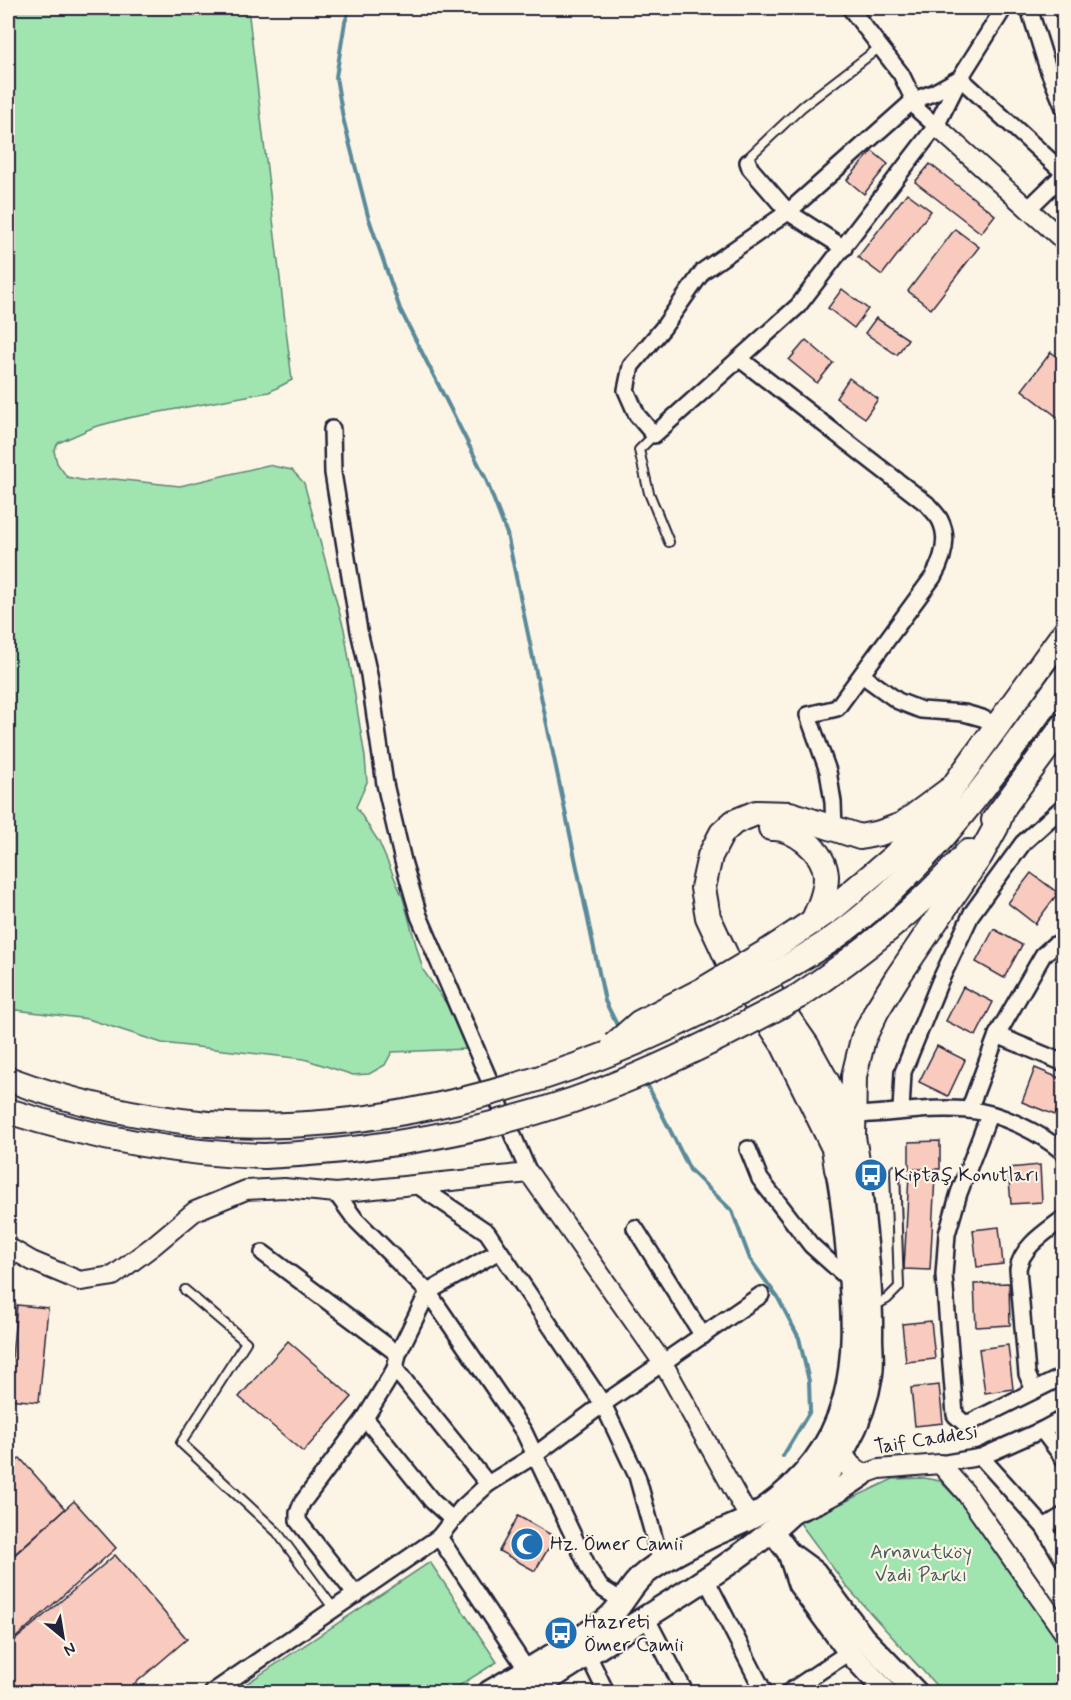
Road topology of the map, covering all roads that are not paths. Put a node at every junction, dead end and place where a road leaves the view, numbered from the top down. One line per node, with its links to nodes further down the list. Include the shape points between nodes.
1 (850, 8): 4 (street)
2 (1004, 8): 5 (street)
3 (1029, 8): 7 (street)
4 (880, 47): 6 (street, via 901,74); 9 (lane, via 802,107)
5 (960, 78): 6 (street); 8 (street); 10 (street)
6 (914, 100): 8 (street); 12 (street)
7 (1064, 108)
8 (936, 126): 11 (street); 14 (street)
9 (748, 162): 12 (street)
10 (1064, 173): 11 (street)
11 (1028, 209): 13 (street)
12 (788, 212): 14 (street); 17 (street, via 703,271 632,366 626,390 637,415)
13 (1064, 241)
14 (844, 248): 15 (street, via 798,306)
15 (740, 359): 17 (street); 20 (street, via 927,504 940,521 945,544 941,562)
16 (332, 429): 45 (street, via 333,473 353,597 385,784 403,861 419,916)
17 (654, 435): 18 (lane, via 639,450 649,493)
18 (669, 542)
19 (1064, 633): 22 (highway)
20 (862, 675): 22 (street, via 898,701 921,710 964,713); 29 (street, via 837,708 808,715 828,771)
21 (1064, 678): 32 (highway, via 943,837 881,898 831,940)
22 (997, 725): 26 (highway)
23 (1064, 725): 25 (highway)
24 (1064, 735): 25 (highway)
25 (1040, 758): 28 (highway)
26 (952, 788): 29 (highway, via 902,825 880,833 860,837); 30 (highway, via 925,826 891,860)
27 (1064, 806): 38 (street, via 1023,843 972,913 903,1072)
28 (1003, 809): 37 (highway, bridge, via 931,893 872,945 799,996 634,1077 541,1110 387,1145 265,1156 143,1146); 40 (highway, via 980,856 867,1029 854,1076)
29 (834, 829): 43 (highway, via 790,814 756,813 734,822 722,833 710,856 703,888 708,917 728,960 783,1044 834,1148)
30 (813, 921): 32 (highway); 40 (highway, via 821,904 826,874 812,848 783,827 758,829 739,838 725,855 719,871 722,908 730,930 807,1046)
31 (1064, 943): 33 (street, via 1054,945 1043,955)
32 (779, 958): 35 (highway, bridge, via 703,1011 600,1057 501,1089 394,1113 305,1125 208,1124 89,1104)
33 (997, 1035): 34 (street); 36 (street)
34 (1064, 1063)
35 (8, 1079)
36 (969, 1110): 38 (street); 39 (street)
37 (8, 1111)
38 (901, 1111): 40 (street)
39 (989, 1115): 42 (street, via 1008,1120); 62 (street, via 947,1234 944,1275 955,1415 964,1423 972,1422)
40 (853, 1126): 43 (highway)
41 (748, 1149): 53 (street, via 760,1179 811,1245)
42 (1064, 1153)
43 (848, 1167): 53 (main road); 57 (main road)
44 (895, 1170): 57 (lane, via 899,1287)
45 (529, 1173): 46 (street); 60 (street)
46 (417, 1185): 47 (street); 51 (street, via 487,1232)
47 (336, 1192): 50 (street, via 246,1190 195,1211 113,1276 80,1281); 55 (street, via 355,1220)
48 (1064, 1218): 62 (street, via 1029,1246 1018,1269 1027,1374)
49 (635, 1228): 58 (street)
50 (8, 1247)
51 (499, 1251): 55 (street); 63 (street)
52 (263, 1253): 59 (street)
53 (851, 1281): 76 (main road, via 852,1366 846,1400 827,1444 802,1478)
54 (186, 1290): 88 (lane, via 246,1342 181,1443 277,1532)
55 (428, 1292): 59 (street); 68 (street, via 524,1432)
56 (762, 1295): 58 (street)
57 (872, 1307): 67 (main road, via 871,1373 863,1407)
58 (703, 1336): 60 (street)
59 (396, 1362): 64 (street); 73 (street)
60 (663, 1363): 63 (street); 76 (street, via 743,1507)
61 (1064, 1376): 62 (street)
62 (1034, 1390)
63 (603, 1404): 68 (street); 84 (street, via 637,1476)
64 (365, 1418): 77 (street, via 432,1501); 86 (street, via 298,1513 298,1521)
65 (1064, 1418): 66 (street, Taif Caddesi)
66 (1042, 1430): 69 (street, Taif Caddesi); 70 (street)
67 (842, 1454): 72 (main road, via 853,1470); 74 (main road)
68 (535, 1455): 73 (street); 87 (street, via 589,1569 600,1587)
69 (981, 1456): 71 (street, Taif Caddesi); 78 (street)
70 (1064, 1459)
71 (940, 1464): 72 (street, Taif Caddesi, via 879,1468); 89 (street)
72 (862, 1475): 74 (main road, via 841,1490)
73 (489, 1484): 77 (street)
74 (796, 1509): 79 (main road)
75 (1064, 1515): 78 (street)
76 (753, 1517): 79 (main road); 81 (main road)
77 (452, 1519): 80 (street)
78 (1044, 1527): 83 (street)
79 (773, 1532): 82 (main road); 85 (main road)
80 (439, 1537): 86 (street); 94 (street)
81 (696, 1544): 84 (main road); 85 (main road, via 709,1550 714,1559 714,1568)
82 (789, 1553): 92 (main road, via 800,1584); 103 (main road, via 815,1572 863,1637)
83 (1064, 1561)
84 (661, 1563): 87 (main road, via 645,1573)
85 (706, 1580): 90 (main road); 100 (street)
86 (356, 1595): 88 (street)
87 (622, 1601): 90 (main road); 94 (main road, via 609,1618)
88 (334, 1609): 95 (street)
89 (1057, 1614): 91 (street)
90 (646, 1617): 93 (main road); 99 (street)
91 (1064, 1633)
92 (849, 1652): 101 (street); 102 (main road)
93 (588, 1655): 97 (main road); 98 (street)
94 (526, 1670): 96 (main road); 97 (main road)
95 (213, 1692)
96 (490, 1692)
97 (528, 1692)
98 (606, 1692)
99 (685, 1692)
100 (764, 1692)
101 (789, 1692)
102 (886, 1692)
103 (916, 1692)

